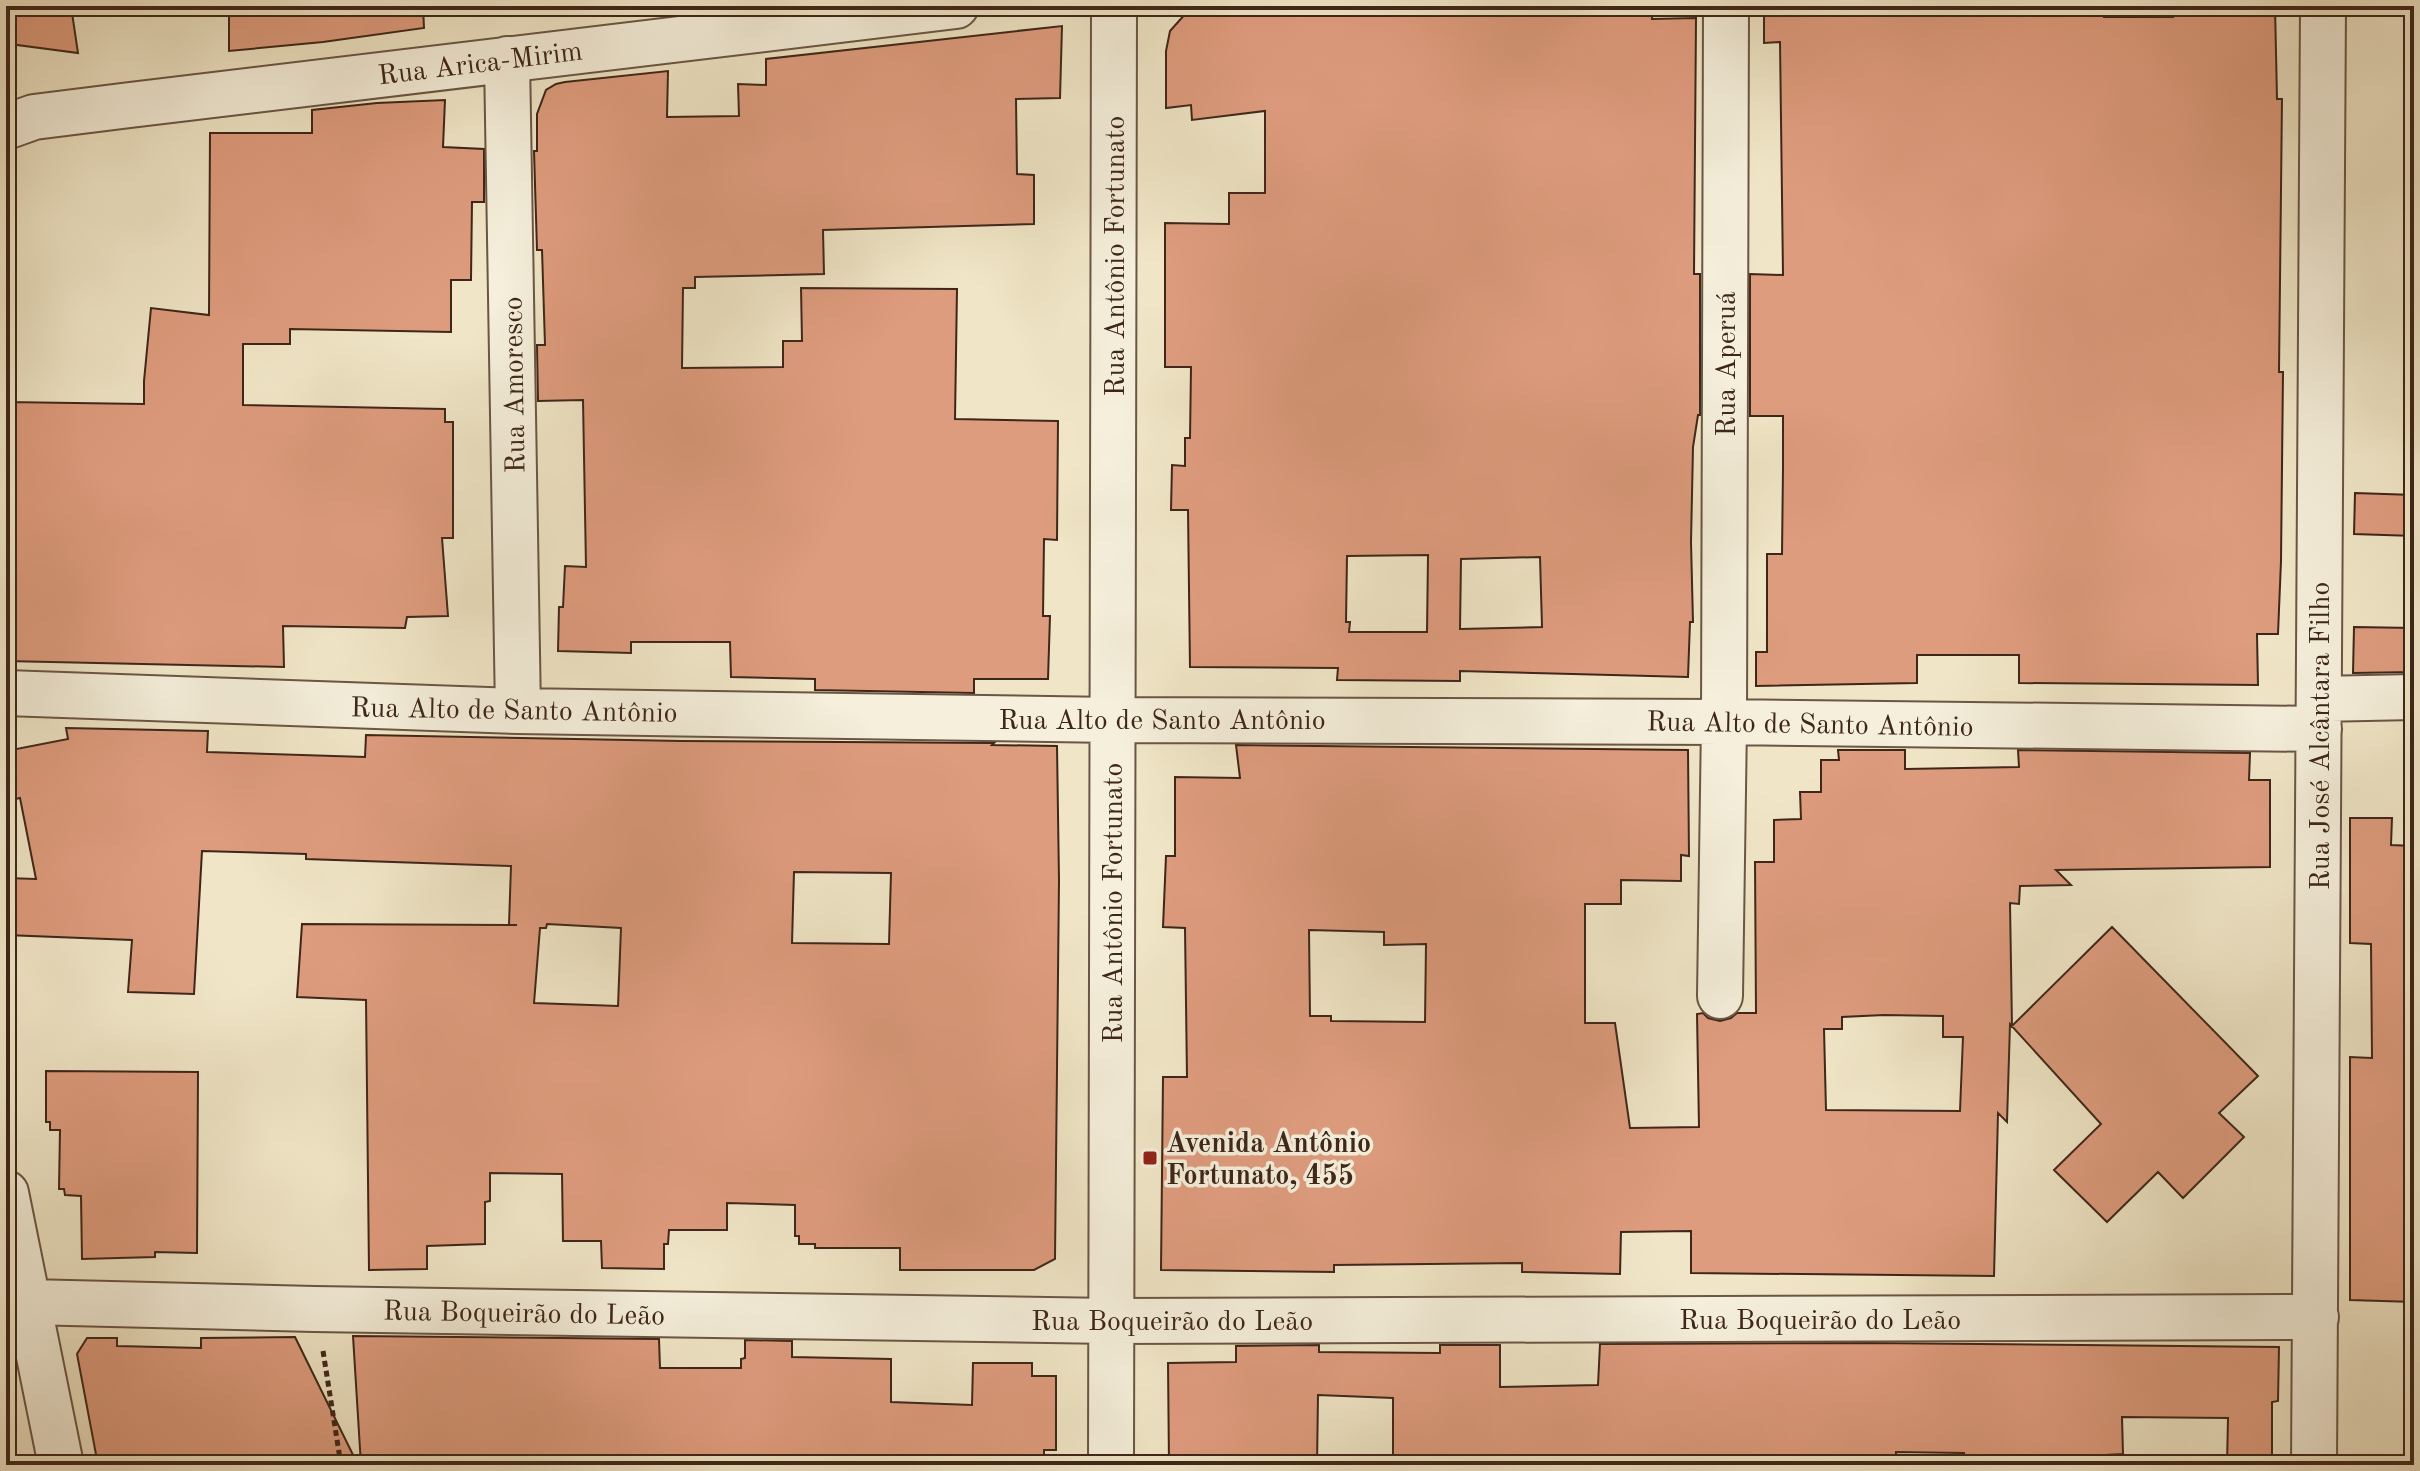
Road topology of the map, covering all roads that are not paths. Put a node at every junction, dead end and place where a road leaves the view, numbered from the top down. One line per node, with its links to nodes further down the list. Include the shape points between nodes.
1 (956, 6): 5 (street, Rua Arica-Mirim)
2 (1114, 6): 11 (street, Rua Antônio Fortunato)
3 (1726, 6): 12 (street, Rua Aperuá)
4 (2323, 6): 10 (street, Rua José Alcântara Filho)
5 (507, 59): 6 (street, Rua Arica-Mirim, via 34,117); 9 (street, Rua Amoresco)
6 (6, 127)
7 (6, 693): 9 (street, Rua Alto de Santo Antônio)
8 (2414, 697): 10 (street, Rua Alto de Santo Antônio)
9 (518, 711): 11 (street, Rua Alto de Santo Antônio)
10 (2319, 714): 12 (street, Rua Alto de Santo Antônio); 15 (street, Rua José Alcântara Filho)
11 (1113, 720): 12 (street, Rua Alto de Santo Antônio); 16 (street, Rua Antônio Fortunato)
12 (1724, 722): 13 (street, Rua Aperuá)
13 (1720, 996)
14 (6, 1193): 17 (street)
15 (2316, 1317): 16 (street, Rua Boqueirão do Leão); 20 (street, Rua José Alcântara Filho)
16 (1111, 1321): 17 (street, Rua Boqueirão do Leão, via 314,1309); 19 (street, Rua Antônio Fortunato)
17 (23, 1326): 18 (street)
18 (61, 1465)
19 (1111, 1465)
20 (2314, 1465)

